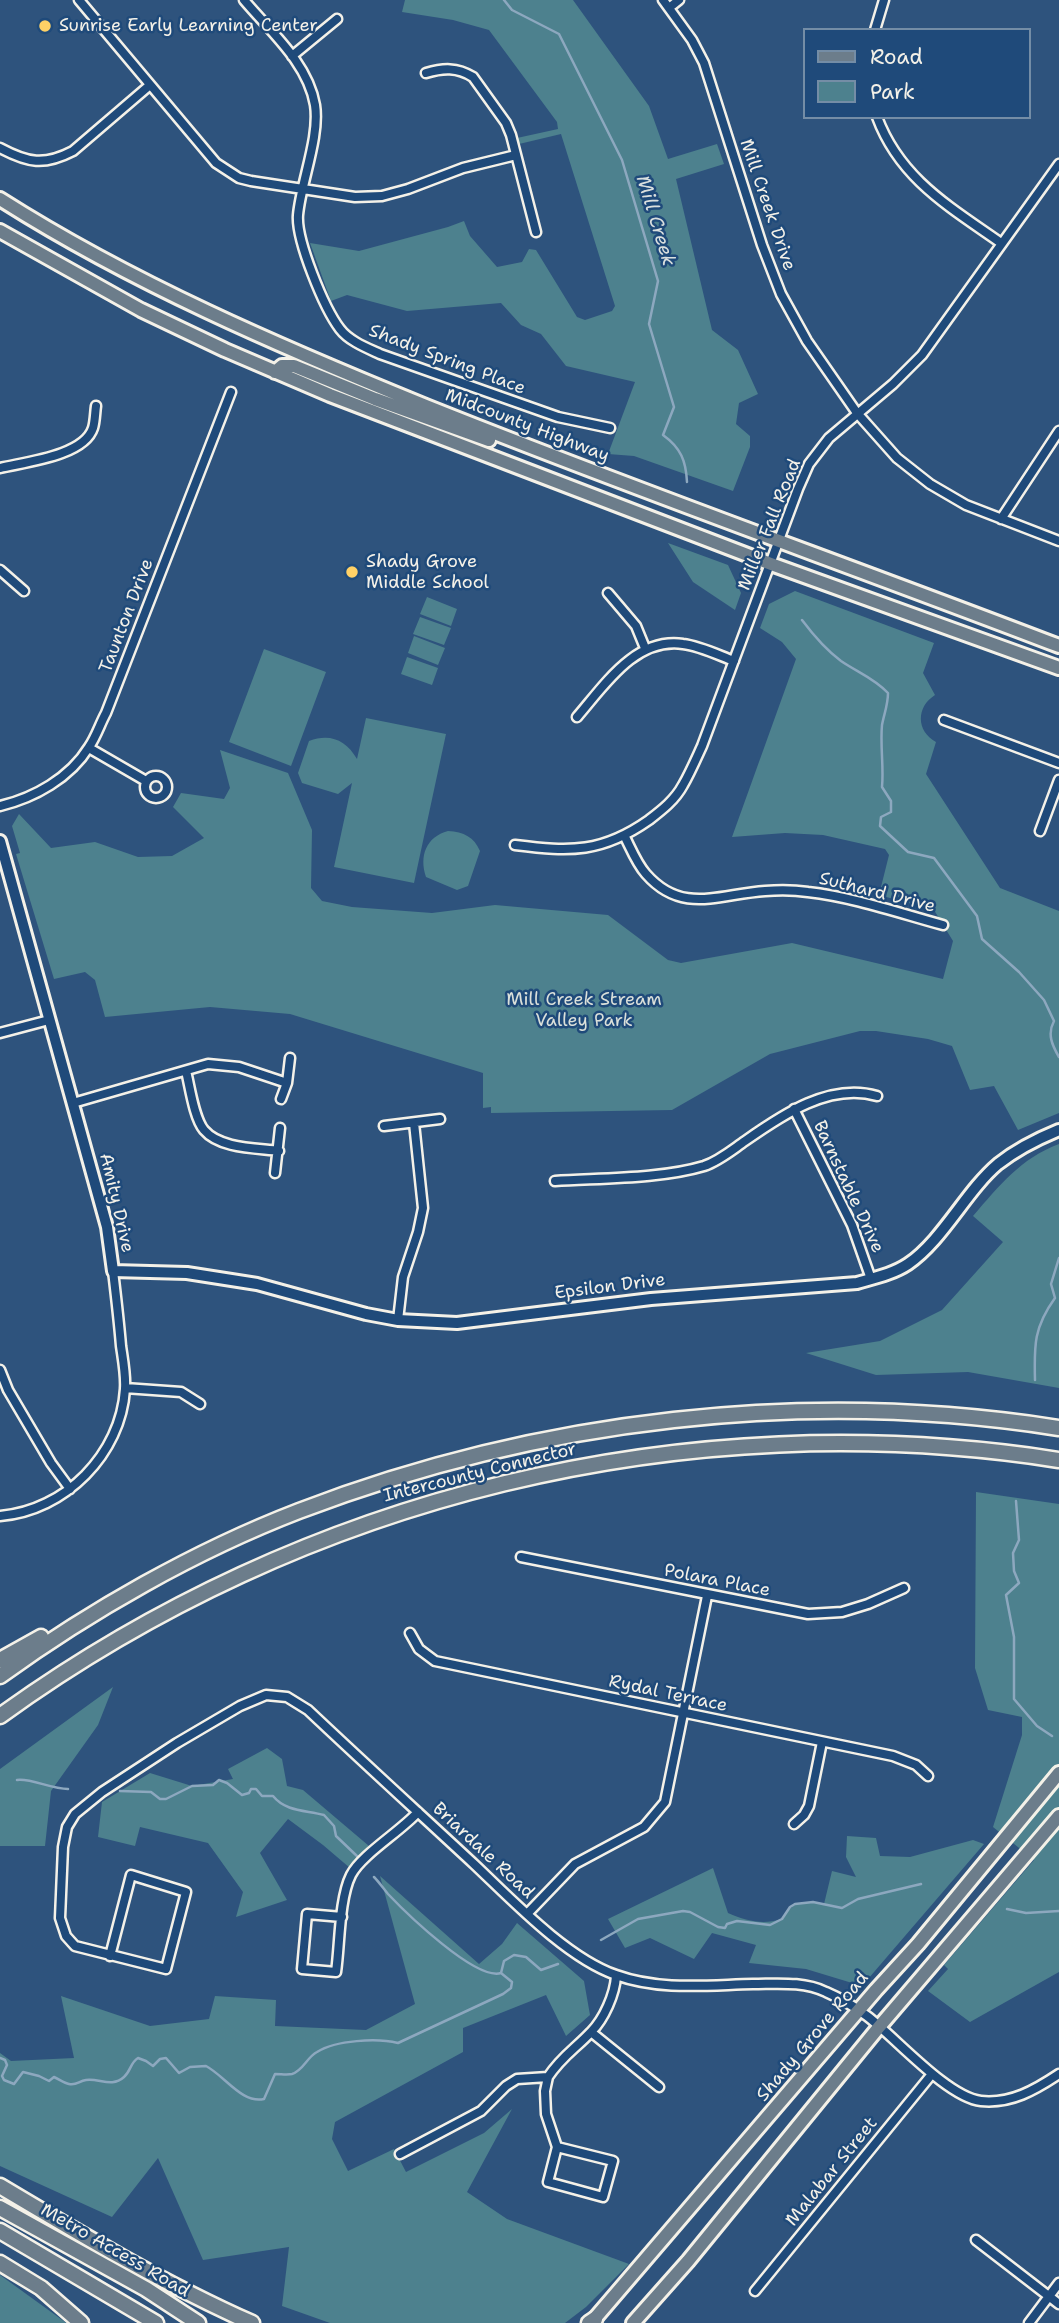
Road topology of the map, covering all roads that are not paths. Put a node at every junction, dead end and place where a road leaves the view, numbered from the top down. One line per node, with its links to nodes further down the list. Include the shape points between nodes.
1 (79, 0): 10 (street)
2 (244, 0): 8 (street, Shady Spring Place)
3 (679, 0): 5 (street)
4 (884, 0): 7 (street)
5 (666, 4): 23 (street, Mill Creek Drive, via 704,63 781,294)
6 (337, 19): 8 (street)
7 (876, 28)
8 (292, 56): 15 (street, Shady Spring Place, via 308,79 315,106)
9 (426, 74): 13 (street, via 448,68 472,77 506,123)
10 (150, 85): 12 (street, via 63,156 43,162 22,160); 15 (street, via 216,163 230,173)
11 (878, 119): 19 (street, via 904,167 932,194)
12 (0, 148)
13 (516, 155): 15 (street, via 382,196); 18 (street)
14 (1059, 164): 19 (street, Miller Fall Road)
15 (303, 189): 24 (street, Shady Spring Place, via 299,232 340,330 380,355 558,417)
16 (0, 199): 26 (main road, Midcounty Highway, via 237,326)
17 (0, 231): 20 (main road, via 141,310)
18 (536, 232)
19 (1001, 243): 23 (street, Miller Fall Road, via 922,355)
20 (275, 372): 26 (main road, via 282,366 294,366 519,450); 31 (main road)
21 (231, 392): 41 (street, Taunton Drive)
22 (96, 406): 27 (street, via 92,430 78,447)
23 (857, 413): 28 (street, Mill Creek Drive, via 897,458 930,484); 29 (street, Miller Fall Road, via 809,464)
24 (610, 428)
25 (1059, 431): 28 (street)
26 (537, 450): 29 (main road, Midcounty Highway)
27 (0, 468)
28 (1001, 519): 30 (street, Mill Creek Drive)
29 (778, 540): 31 (street, Miller Fall Road); 35 (main road, Midcounty Highway)
30 (1059, 541)
31 (771, 564): 37 (street, Miller Fall Road); 38 (main road)
32 (0, 570): 33 (street)
33 (24, 592)
34 (608, 593): 36 (street, via 636,626)
35 (1059, 646)
36 (645, 648): 37 (street, via 683,643); 39 (street, via 623,665)
37 (734, 661): 47 (street, Miller Fall Road, via 683,787 665,808)
38 (1059, 668)
39 (576, 717)
40 (944, 720): 42 (street)
41 (89, 748): 44 (street); 45 (street, Taunton Drive, via 44,789)
42 (1059, 763)
43 (1059, 780): 46 (street)
44 (146, 782)
45 (0, 806)
46 (1040, 831)
47 (625, 837): 49 (street, Miller Fall Road, via 580,849); 50 (street, Suthard Drive, via 644,872 676,896 708,900 765,891 808,892)
48 (0, 841): 51 (street, Amity Drive)
49 (515, 845)
50 (943, 925)
51 (49, 1020): 52 (street); 58 (street, Amity Drive)
52 (0, 1033)
53 (290, 1058): 55 (street)
54 (186, 1071): 55 (street, via 224,1064); 58 (street); 65 (street, via 204,1130 217,1139)
55 (287, 1083): 57 (street)
56 (877, 1096): 59 (street, via 859,1091 827,1096)
57 (281, 1099)
58 (73, 1103): 68 (street, Amity Drive, via 107,1227)
59 (794, 1110): 67 (street, via 704,1166); 69 (street, Barnstable Drive, via 852,1225)
60 (440, 1119): 61 (street)
61 (414, 1123): 62 (street); 70 (street, via 423,1208 402,1278)
62 (384, 1126)
63 (280, 1128): 65 (street)
64 (1059, 1130): 69 (street, Epsilon Drive, via 1031,1141 997,1165 908,1264)
65 (279, 1151): 66 (street)
66 (275, 1173)
67 (555, 1181)
68 (113, 1271): 70 (street, Epsilon Drive, via 187,1273 257,1283); 72 (street, Amity Drive)
69 (871, 1279): 70 (street, Epsilon Drive, via 840,1286 651,1298 457,1323)
70 (398, 1320)
71 (0, 1370): 76 (street)
72 (125, 1388): 73 (street, via 181,1392); 76 (street, Amity Drive, via 115,1431 104,1452)
73 (200, 1404)
74 (1059, 1428): 79 (highway, Intercounty Connector, via 865,1412 720,1414 628,1425 442,1465 298,1511)
75 (1059, 1460): 85 (highway, Intercounty Connector, via 964,1447 835,1443 678,1451 557,1470 433,1502 274,1559 148,1622)
76 (70, 1489): 77 (street, Amity Drive, via 36,1509)
77 (0, 1516)
78 (521, 1557): 81 (street, Polara Place)
79 (142, 1586): 83 (highway); 84 (highway, Intercounty Connector)
80 (904, 1588): 81 (street, Polara Place, via 868,1605 808,1614)
81 (708, 1596): 86 (street)
82 (410, 1633): 86 (street, Rydal Terrace, via 419,1649 435,1661)
83 (0, 1660)
84 (0, 1676)
85 (50, 1680): 87 (highway, Intercounty Connector); 88 (highway)
86 (682, 1713): 89 (street, Rydal Terrace); 95 (street, via 668,1793 653,1818 575,1864)
87 (0, 1716)
88 (0, 1726)
89 (822, 1742): 91 (street, Rydal Terrace, via 894,1756); 94 (street, via 809,1806)
90 (1059, 1773): 99 (main road, Shady Grove Road)
91 (928, 1776)
92 (418, 1812): 95 (street, Briardale Road); 96 (street, via 351,1874); 97 (street, Briardale Road, via 296,1701 266,1695 240,1706 102,1792 75,1814 67,1827 60,1918 75,1946)
93 (1059, 1816): 100 (main road)
94 (794, 1824)
95 (527, 1914): 98 (street, Briardale Road, via 575,1953)
96 (342, 1917): 96 (street, via 307,1914 302,1969 336,1972)
97 (110, 1956): 97 (street, Briardale Road, via 131,1875 186,1892 166,1969)
98 (616, 1976): 99 (street, Briardale Road, via 678,1986 786,1983 825,1992); 101 (street, via 608,2003)
99 (858, 2011): 100 (street, Briardale Road); 117 (main road, Shady Grove Road)
100 (879, 2027): 102 (street, Briardale Road); 122 (main road)
101 (591, 2032): 104 (street, via 560,2059); 105 (street)
102 (932, 2074): 103 (street, Briardale Road, via 981,2101 1030,2093); 114 (street, Malabar Street)
103 (1059, 2074)
104 (548, 2077): 106 (street, via 546,2114); 107 (street, via 517,2079 481,2111)
105 (659, 2087)
106 (557, 2147): 106 (street, via 548,2182 603,2197 613,2161)
107 (400, 2154)
108 (0, 2186): 121 (highway, via 126,2260)
109 (4, 2209): 120 (highway, Metro Access Road)
110 (0, 2233): 119 (highway)
111 (976, 2239): 115 (street)
112 (0, 2263): 118 (highway, via 41,2288)
113 (1059, 2283): 115 (street)
114 (755, 2291)
115 (1049, 2296): 116 (street); 123 (street)
116 (1059, 2304)
117 (592, 2321)
118 (81, 2323)
119 (156, 2323)
120 (198, 2323)
121 (252, 2323)
122 (633, 2323)
123 (1029, 2323)

